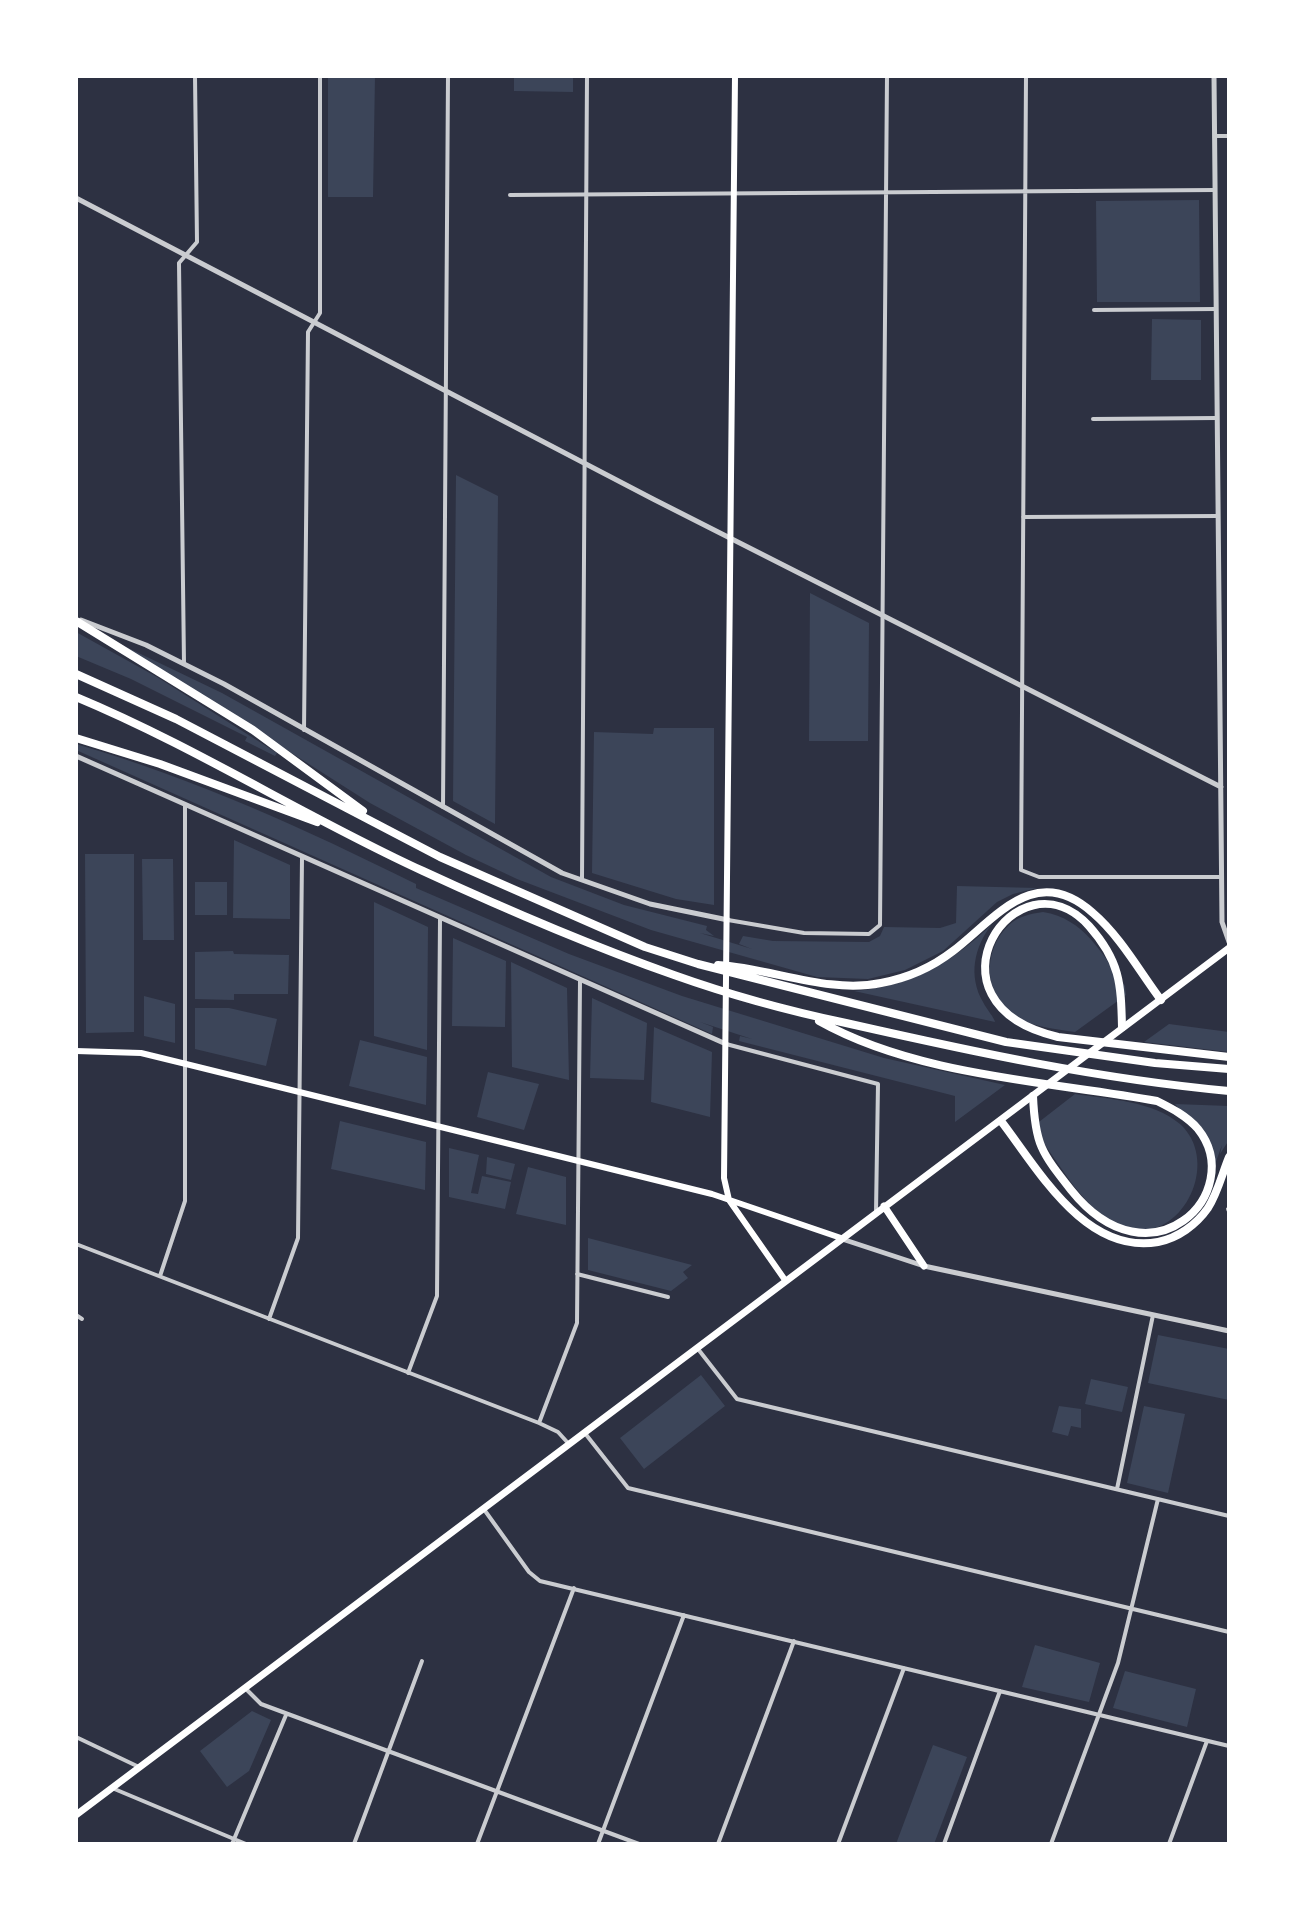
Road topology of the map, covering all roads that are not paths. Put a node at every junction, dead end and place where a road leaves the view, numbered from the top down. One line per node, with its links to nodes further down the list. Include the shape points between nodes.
1 (195, 76): 18 (street, via 197,242)
2 (320, 76): 21 (street, via 320,313)
3 (448, 76): 22 (street)
4 (587, 76): 14 (street)
5 (735, 76): 15 (main road)
6 (887, 76): 13 (street)
7 (1026, 76): 12 (street)
8 (1214, 76): 9 (street)
9 (1215, 136): 10 (street); 11 (street)
10 (1229, 136)
11 (1215, 190): 12 (street); 19 (street)
12 (1025, 192): 13 (street); 27 (street)
13 (886, 193): 15 (street); 31 (street)
14 (586, 194): 15 (street); 16 (street); 25 (street)
15 (734, 194): 28 (main road)
16 (510, 195)
17 (76, 198): 18 (street)
18 (187, 255): 21 (street); 33 (street, via 179,263)
19 (1216, 309): 20 (street); 23 (street)
20 (1094, 310)
21 (314, 322): 22 (street); 37 (street, via 308,332)
22 (444, 391): 25 (street); 42 (street)
23 (1217, 418): 24 (street); 26 (street)
24 (1093, 419)
25 (585, 463): 28 (street); 47 (street)
26 (1218, 516): 27 (street); 29 (street)
27 (1023, 517): 35 (street)
28 (731, 538): 31 (street); 49 (main road)
29 (1219, 559): 30 (street); 40 (street)
30 (1229, 559)
31 (882, 615): 35 (street); 49 (street, via 880,922 875,932 804,933)
32 (76, 619): 33 (street); 43 (highway, via 253,730)
33 (184, 664): 37 (street)
34 (76, 674): 43 (highway, via 189,725)
35 (1023, 686): 40 (street); 46 (street, via 1021,870 1039,877)
36 (76, 697): 44 (highway, via 146,726)
37 (304, 730): 42 (street)
38 (76, 738): 44 (highway)
39 (76, 756): 41 (street)
40 (1221, 787): 46 (street)
41 (185, 805): 45 (street); 62 (street)
42 (443, 809): 47 (street)
43 (386, 828): 52 (highway, via 557,910)
44 (347, 833): 55 (highway, via 574,937 677,976)
45 (302, 858): 48 (street); 65 (street)
46 (1222, 877): 50 (street, via 1222,922)
47 (582, 882): 49 (street, via 650,904)
48 (440, 919): 53 (street); 68 (street)
49 (728, 920): 59 (main road)
50 (1229, 942)
51 (1229, 948): 54 (main road)
52 (698, 964): 54 (highway, via 749,967 830,984 878,984 922,971 1008,903 1046,894 1073,900 1095,915); 63 (highway, via 1006,1042)
53 (580, 981): 59 (street); 70 (street)
54 (1161, 1000): 57 (main road)
55 (811, 1017): 64 (highway, via 1054,1069); 66 (highway, via 857,1043 903,1056 1157,1101 1197,1128 1208,1153 1207,1188 1196,1209 1172,1228 1142,1234 1127,1233 1097,1218 1038,1145)
56 (76, 1020): 58 (street)
57 (1119, 1030): 61 (highway, via 1118,969 1083,920 1050,902 1021,908 1009,917 996,934 984,968 993,1001 1008,1016 1031,1030 1058,1037); 66 (main road)
58 (76, 1034)
59 (726, 1044): 71 (main road, via 724,1178); 73 (street, via 878,1084)
60 (76, 1051): 62 (main road, via 141,1053)
61 (1229, 1057)
62 (186, 1064): 65 (main road); 78 (street, via 185,1201)
63 (1229, 1069)
64 (1229, 1091)
65 (301, 1092): 68 (main road); 84 (street, via 297,1250)
66 (1033, 1096): 67 (main road)
67 (1001, 1121): 69 (highway, via 1062,1201 1105,1234 1131,1242 1162,1241 1190,1228 1209,1206); 72 (main road)
68 (439, 1126): 70 (main road); 87 (street, via 437,1296)
69 (1229, 1157)
70 (579, 1160): 71 (main road); 77 (street)
71 (729, 1200): 74 (main road); 79 (main road)
72 (884, 1206): 73 (main road); 76 (main road)
73 (876, 1212): 74 (main road)
74 (841, 1238): 76 (street); 79 (main road)
75 (76, 1244): 78 (street)
76 (924, 1266): 82 (street)
77 (577, 1274): 80 (street); 88 (street, via 575,1331)
78 (160, 1276): 84 (street)
79 (785, 1280): 86 (main road)
80 (668, 1297)
81 (76, 1315): 83 (street)
82 (1153, 1315): 85 (street); 91 (street)
83 (82, 1319)
84 (269, 1319): 87 (street)
85 (1229, 1331)
86 (696, 1347): 89 (main road); 91 (street, via 737,1399)
87 (408, 1373): 88 (street)
88 (539, 1423): 90 (street)
89 (584, 1431): 90 (main road); 97 (street, via 628,1488)
90 (568, 1443): 93 (main road)
91 (1117, 1489): 92 (street)
92 (1158, 1499): 95 (street); 97 (street)
93 (483, 1508): 96 (street, via 533,1577); 103 (main road)
94 (1229, 1508): 95 (street)
95 (1228, 1516)
96 (574, 1588): 98 (street); 113 (street)
97 (1131, 1609): 99 (street); 106 (street)
98 (684, 1615): 100 (street); 115 (street)
99 (1229, 1632)
100 (794, 1641): 102 (street); 122 (street)
101 (422, 1661): 110 (street)
102 (904, 1668): 104 (street); 123 (street)
103 (244, 1687): 105 (street, via 261,1704); 111 (main road)
104 (1000, 1691): 106 (street); 124 (street)
105 (286, 1715): 110 (street); 116 (street)
106 (1099, 1715): 108 (street); 125 (street)
107 (76, 1737): 111 (street)
108 (1207, 1741): 109 (street); 126 (street)
109 (1229, 1746)
110 (390, 1753): 113 (street); 118 (street)
111 (139, 1767): 112 (main road)
112 (112, 1788): 114 (main road); 116 (street)
113 (498, 1792): 115 (street); 119 (street)
114 (76, 1815)
115 (603, 1831): 120 (street); 121 (street)
116 (233, 1842): 117 (street)
117 (246, 1844)
118 (354, 1844)
119 (477, 1844)
120 (598, 1844)
121 (639, 1844)
122 (718, 1844)
123 (838, 1844)
124 (944, 1844)
125 (1051, 1844)
126 (1169, 1844)

